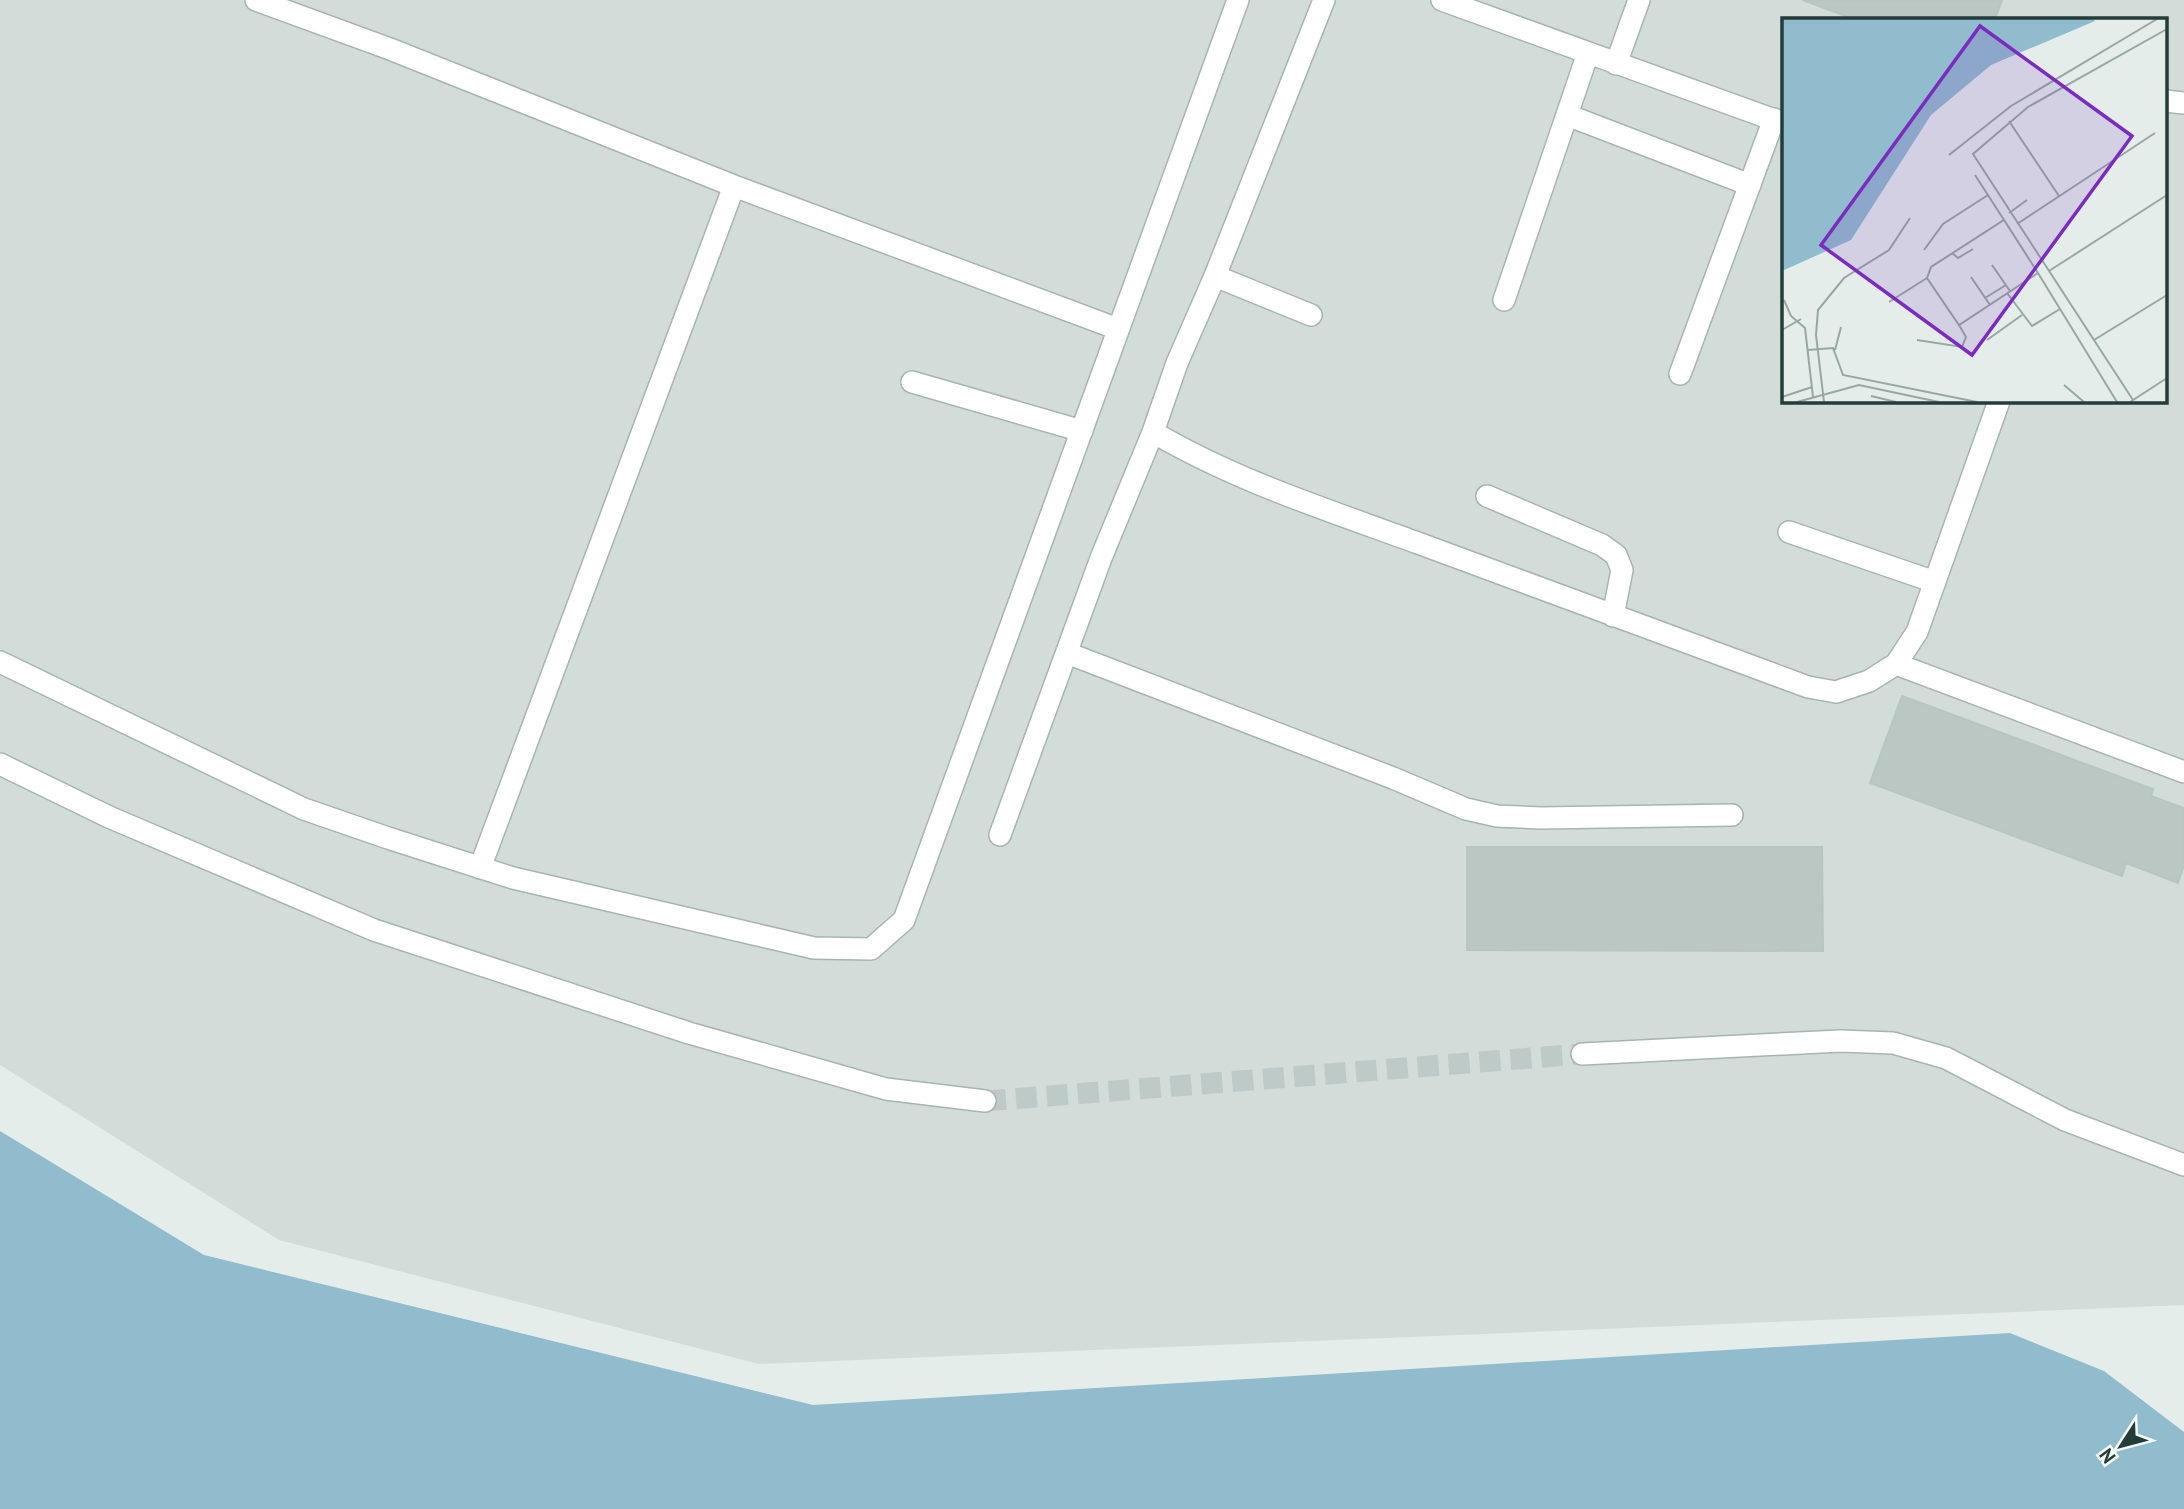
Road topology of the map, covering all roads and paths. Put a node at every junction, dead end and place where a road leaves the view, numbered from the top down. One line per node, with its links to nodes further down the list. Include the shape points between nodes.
1 (256, 0): 13 (lane)
2 (1238, 0): 17 (lane)
3 (1324, 0): 14 (lane)
4 (1442, 0): 6 (lane)
5 (1639, 0): 7 (lane)
6 (1588, 53): 7 (lane); 10 (lane)
7 (1616, 64): 11 (lane)
8 (2166, 101): 9 (lane)
9 (2184, 103)
10 (1567, 116): 12 (lane); 15 (lane)
11 (1779, 121): 12 (lane)
12 (1750, 185): 18 (lane)
13 (734, 186): 17 (lane); 34 (lane)
14 (1214, 276): 16 (lane); 22 (lane)
15 (1504, 300)
16 (1311, 315)
17 (1118, 329): 21 (lane)
18 (1680, 374)
19 (912, 382): 21 (lane)
20 (1999, 402): 25 (lane)
21 (1082, 430): 34 (lane, via 904,920 872,949 814,948)
22 (1153, 432): 26 (lane, via 1235,475); 27 (lane)
23 (1487, 496): 26 (lane, via 1616,555 1622,570)
24 (1789, 532): 25 (lane)
25 (1935, 582): 29 (lane, via 1917,632)
26 (1614, 616): 29 (lane, via 1808,687 1836,692 1869,681)
27 (1067, 653): 32 (lane, via 1466,809 1541,818); 33 (lane)
28 (0, 662): 34 (lane, via 304,809)
29 (1896, 664): 31 (lane)
30 (0, 764): 36 (lane, via 109,817 374,930 702,1037 886,1089)
31 (2184, 772)
32 (1732, 815)
33 (1000, 835)
34 (480, 868)
35 (1582, 1054): 37 (lane, via 1840,1041 1893,1043 1946,1058 2065,1120)
36 (985, 1101)
37 (2184, 1164)

